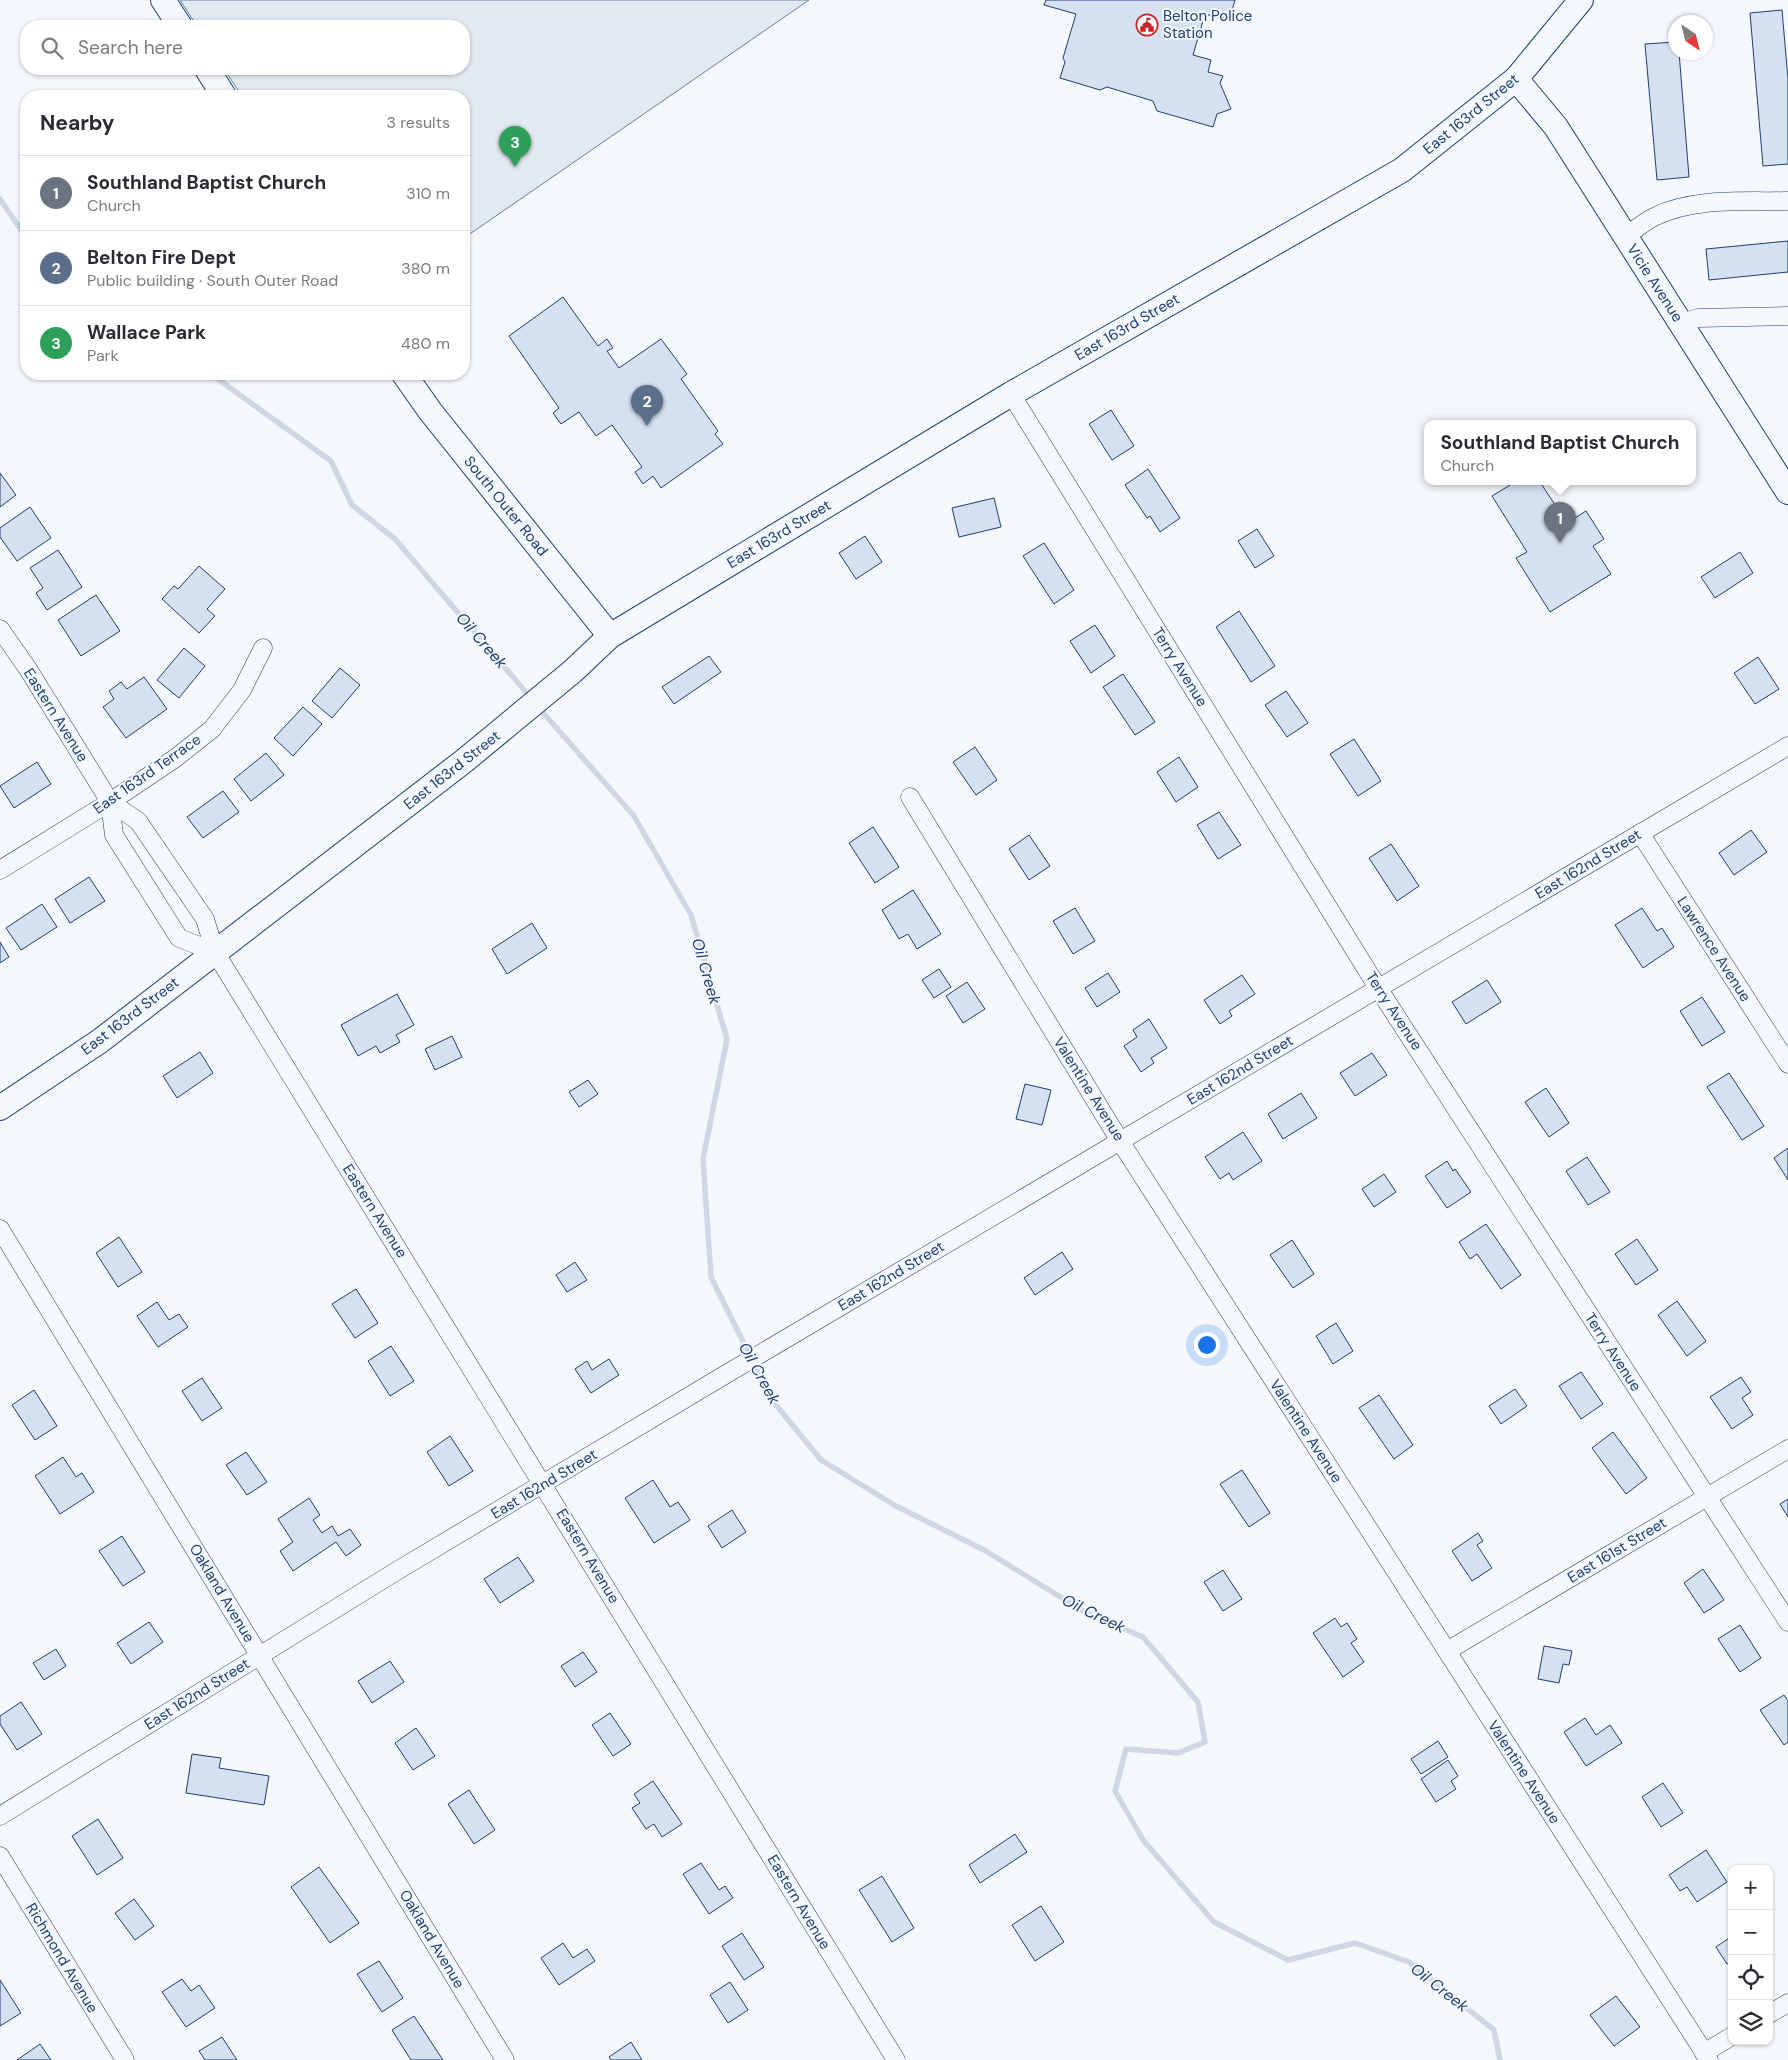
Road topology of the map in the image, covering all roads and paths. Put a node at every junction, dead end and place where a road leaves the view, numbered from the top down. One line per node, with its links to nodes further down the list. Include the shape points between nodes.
1 (163, 0): 3 (street)
2 (1581, 0): 5 (street, East 163rd Street)
3 (176, 20)
4 (211, 75): 6 (street)
5 (1516, 79): 8 (street, Vicie Avenue, via 1556,127); 12 (street, East 163rd Street, via 1402,170)
6 (220, 90)
7 (1788, 201): 8 (street, via 1723,202 1683,207 1655,216)
8 (1625, 236): 10 (street, Vicie Avenue)
9 (1788, 316): 10 (street, via 1698,318)
10 (1681, 323): 13 (street, Vicie Avenue)
11 (408, 380): 15 (street, South Outer Road)
12 (1011, 394): 15 (street, East 163rd Street); 23 (street, Terry Avenue)
13 (1788, 492)
14 (0, 629): 19 (street, Eastern Avenue)
15 (610, 636): 22 (street, East 163rd Street, via 574,672 489,741)
16 (263, 648): 19 (street, East 163rd Terrace, via 242,690 212,729)
17 (1788, 746): 20 (street, East 162nd Street)
18 (910, 798): 26 (street, Valentine Avenue)
19 (110, 802): 21 (street, East 163rd Terrace); 22 (street, Eastern Avenue, via 138,821 204,919); 22 (street, Eastern Avenue, via 114,835 179,938)
20 (1640, 833): 23 (street, East 162nd Street); 24 (street, Lawrence Avenue)
21 (0, 870)
22 (215, 952): 25 (street, East 163rd Street, via 100,1041); 29 (street, Eastern Avenue)
23 (1378, 988): 26 (street, East 162nd Street); 30 (street, Terry Avenue)
24 (1788, 1064)
25 (0, 1108)
26 (1120, 1141): 29 (street, East 162nd Street); 32 (street, Valentine Avenue)
27 (0, 1229): 33 (street, Oakland Avenue)
28 (1788, 1449): 30 (street, East 161st Street)
29 (544, 1484): 33 (street, East 162nd Street); 42 (street, Eastern Avenue)
30 (1707, 1497): 31 (street, Terry Avenue); 32 (street, East 161st Street)
31 (1788, 1622)
32 (1447, 1651): 39 (street, Valentine Avenue)
33 (260, 1656): 34 (street, East 162nd Street); 41 (street, Oakland Avenue)
34 (0, 1816)
35 (0, 1856): 40 (street, Richmond Avenue)
36 (1788, 2003): 37 (street)
37 (1773, 2012)
38 (1728, 2039): 39 (street)
39 (1707, 2056)
40 (125, 2060)
41 (505, 2060)
42 (896, 2060)

